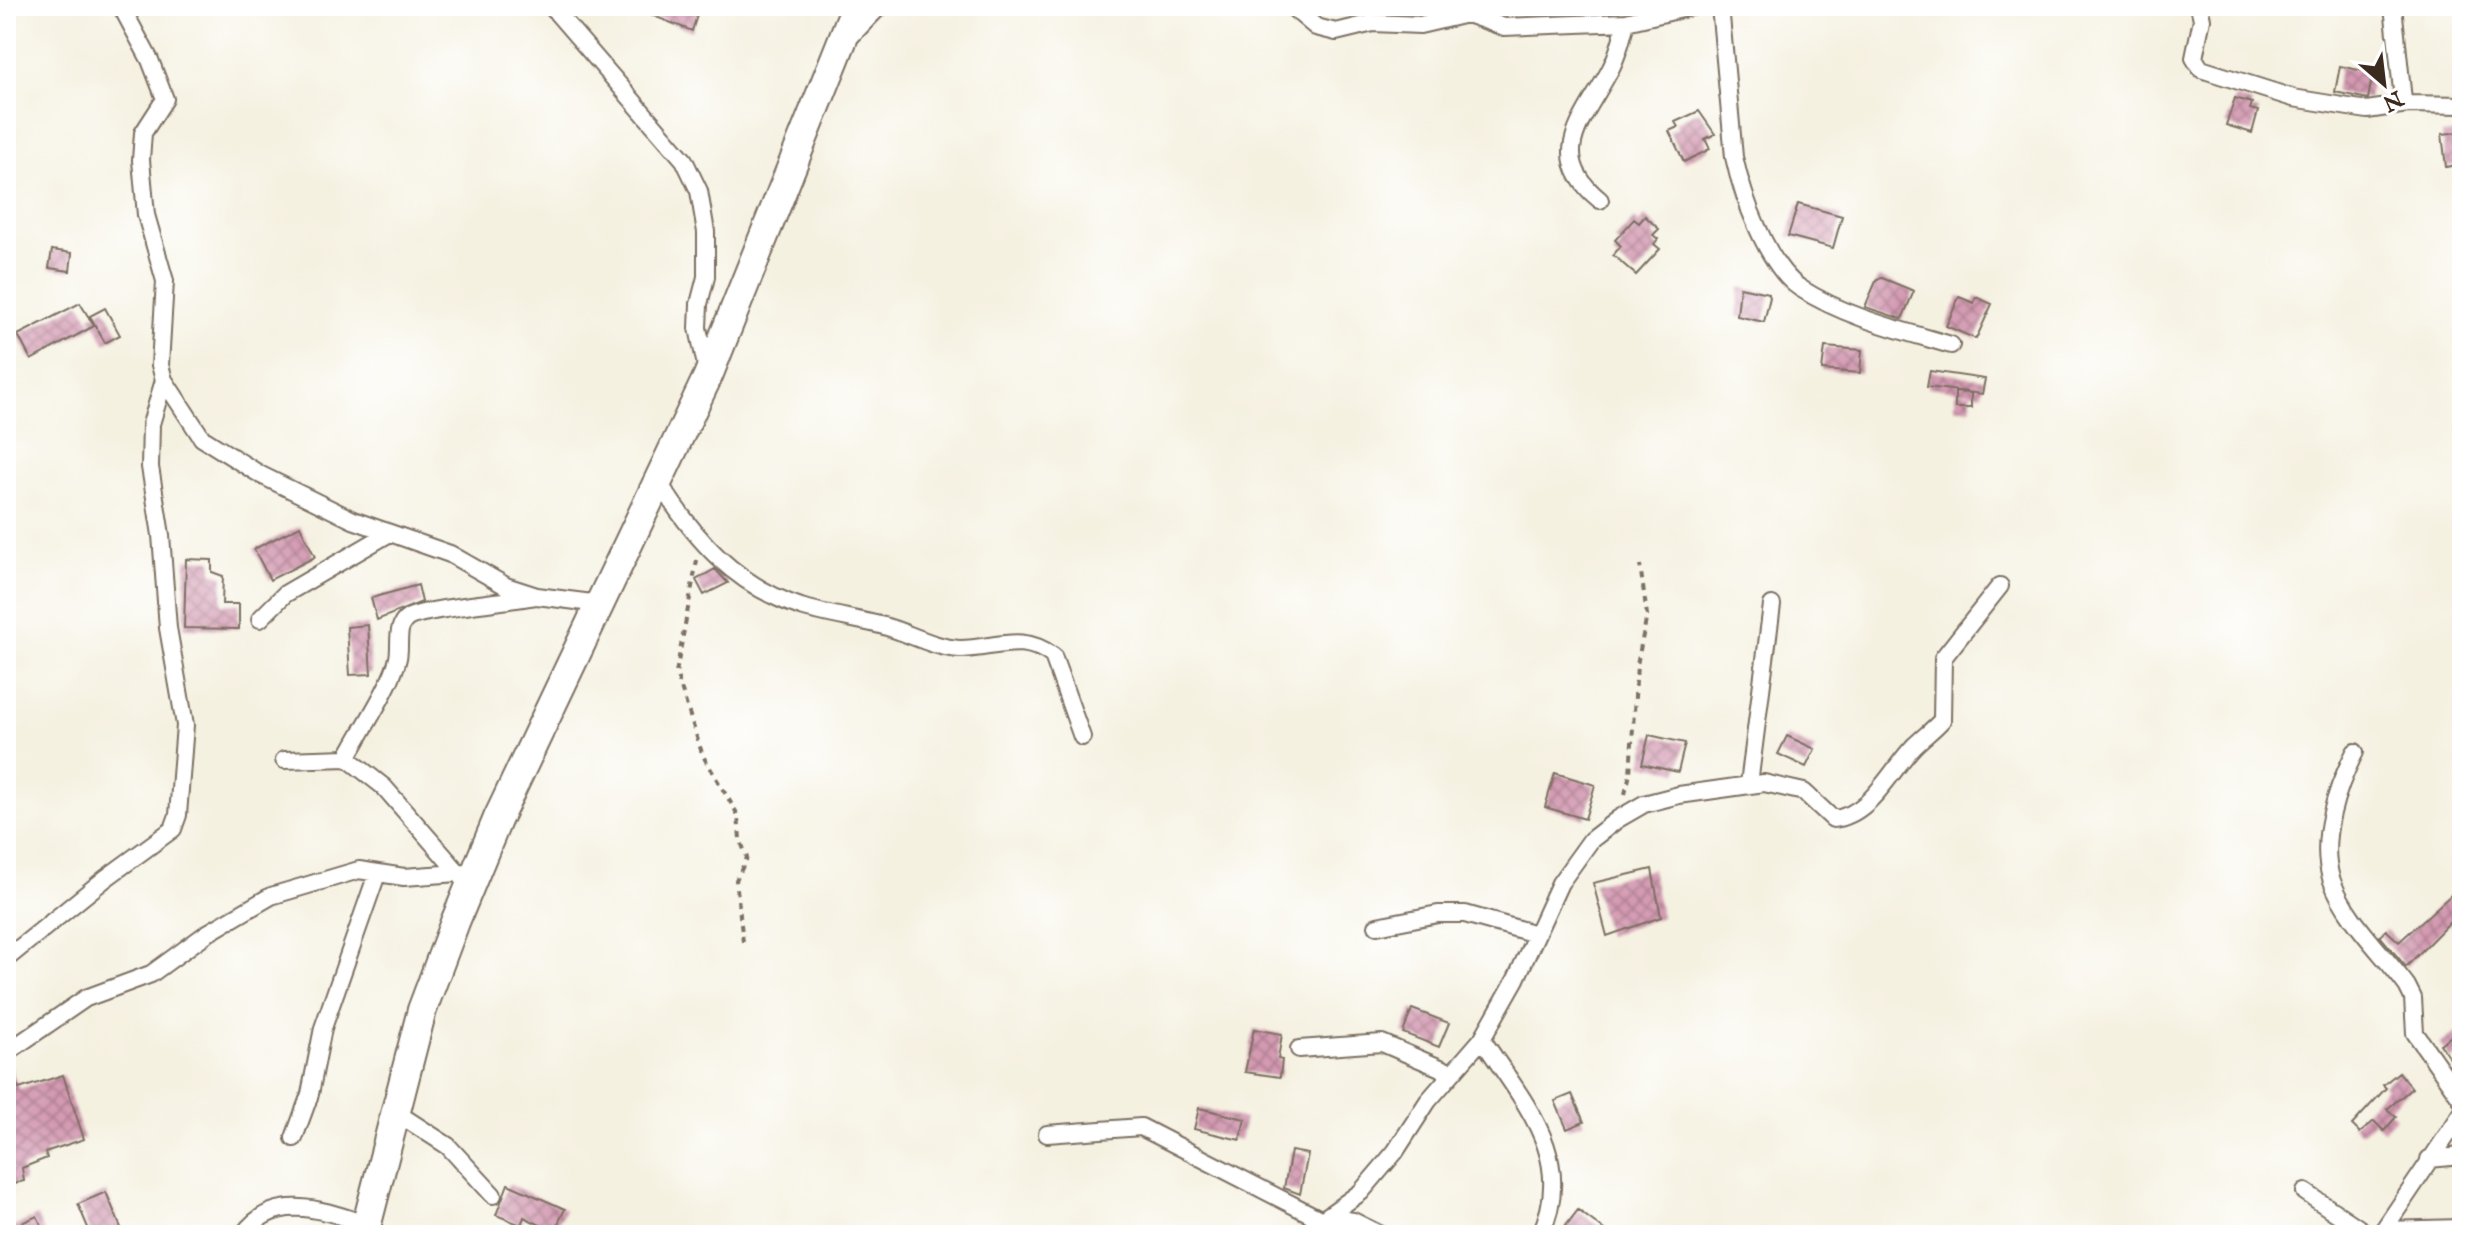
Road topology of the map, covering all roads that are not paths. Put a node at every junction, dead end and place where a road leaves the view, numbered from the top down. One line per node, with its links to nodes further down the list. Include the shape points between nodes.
1 (121, 6): 17 (street, via 165,99 143,133 141,160 146,215 165,281 158,347)
2 (551, 6): 16 (street, via 684,160 699,191 706,277 698,328)
3 (856, 6): 11 (highway)
4 (880, 6): 11 (street)
5 (1291, 6): 10 (street, via 1316,27 1336,32 1373,23 1420,25 1467,14 1504,27)
6 (1695, 6): 10 (street)
7 (1720, 6): 15 (street, via 1734,157 1773,257 1798,287 1861,318)
8 (2199, 6): 12 (street, via 2202,19 2194,58 2201,69 2293,98 2367,110)
9 (2393, 6): 12 (street, via 2400,93)
10 (1626, 22): 14 (street, via 1615,59 1573,139 1576,176)
11 (839, 48): 16 (highway)
12 (2408, 104): 13 (street)
13 (2462, 105)
14 (1600, 200)
15 (1951, 345)
16 (708, 376): 18 (highway)
17 (164, 380): 19 (street, via 193,427 214,449); 34 (street, via 151,424 150,467 185,725 178,815 173,829)
18 (658, 481): 22 (highway); 25 (street, via 704,548 774,596 939,646 961,649 1017,641 1042,647 1053,656)
19 (388, 534): 21 (street, via 450,554 506,586); 24 (street, via 285,594)
20 (2000, 586): 29 (street, via 1943,658 1942,720 1860,810 1833,819 1804,792)
21 (537, 596): 22 (street); 27 (street, via 428,611 406,619 391,676)
22 (600, 604): 31 (highway)
23 (1772, 605): 29 (street)
24 (260, 619)
25 (1082, 737)
26 (2355, 752): 39 (street, via 2336,795 2328,866 2332,881 2407,986 2415,1033)
27 (347, 758): 28 (street); 31 (street, via 384,787)
28 (284, 760)
29 (1749, 784): 33 (street, via 1656,801 1618,819 1573,863)
30 (377, 874): 31 (street); 37 (street, via 359,870 271,896 151,974 86,998); 43 (street, via 323,1028 310,1094)
31 (464, 879): 40 (highway)
32 (1377, 926): 33 (street, via 1465,914)
33 (1536, 934): 35 (street)
34 (6, 959)
35 (1482, 1039): 38 (street); 55 (street, via 1549,1150 1554,1199)
36 (1299, 1049): 38 (street, via 1382,1043)
37 (6, 1053)
38 (1452, 1073): 48 (street, via 1361,1192)
39 (2462, 1100)
40 (394, 1111): 47 (street, via 448,1146); 50 (highway)
41 (2462, 1113): 45 (street)
42 (1047, 1134): 48 (street, via 1141,1127)
43 (294, 1138)
44 (2462, 1156): 45 (street)
45 (2429, 1159): 51 (street)
46 (2305, 1192): 51 (street)
47 (493, 1195)
48 (1325, 1218): 53 (street); 54 (street, via 1353,1221)
49 (2462, 1228): 51 (street)
50 (365, 1229): 52 (street, via 325,1211 287,1206)
51 (2377, 1233)
52 (243, 1235)
53 (1301, 1235)
54 (1381, 1235)
55 (1540, 1235)

